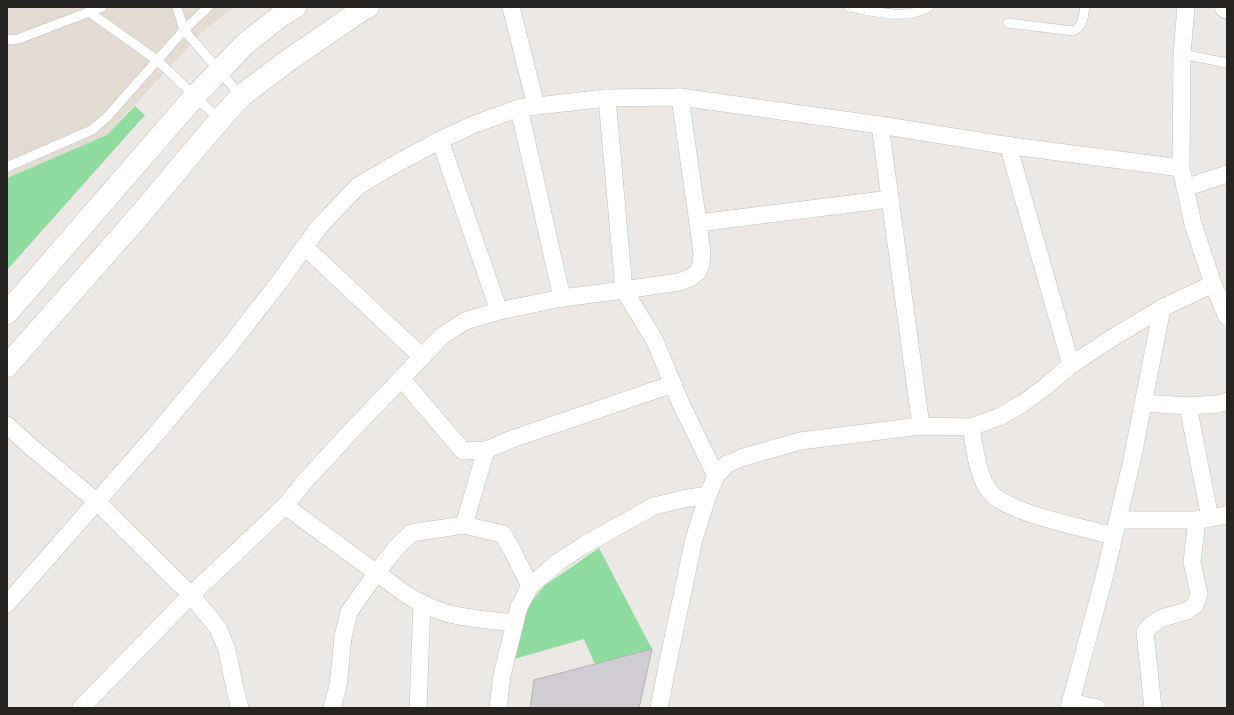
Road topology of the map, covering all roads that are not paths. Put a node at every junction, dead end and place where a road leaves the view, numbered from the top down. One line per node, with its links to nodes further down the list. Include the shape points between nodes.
1 (102, 7): 11 (lane)
2 (177, 7): 13 (lane)
3 (208, 7): 13 (lane)
4 (295, 7): 18 (main road, via 244,45)
5 (368, 7): 20 (main road, via 286,62)
6 (511, 7): 23 (street)
7 (849, 7): 8 (lane, via 901,15 916,13)
8 (929, 7)
9 (1085, 7): 12 (lane, via 1081,25 1074,31)
10 (1186, 7): 15 (street)
11 (89, 12): 14 (lane, via 18,39); 16 (lane)
12 (1008, 23)
13 (184, 30): 16 (lane); 18 (lane)
14 (7, 38)
15 (1182, 54): 17 (lane); 30 (street)
16 (157, 60): 19 (lane); 29 (lane, via 107,117 92,130)
17 (1227, 63)
18 (220, 71): 19 (main road); 20 (lane)
19 (196, 96): 25 (lane); 41 (main road)
20 (241, 96): 25 (main road)
21 (680, 97): 22 (street); 26 (street); 34 (street)
22 (607, 98): 23 (street); 37 (street)
23 (536, 106): 24 (street)
24 (519, 108): 27 (street); 38 (street)
25 (220, 120): 45 (main road)
26 (880, 125): 28 (street); 33 (street)
27 (440, 140): 35 (street, via 358,186 319,227); 40 (street)
28 (1008, 145): 30 (street); 44 (street)
29 (7, 167)
30 (1181, 168): 32 (street)
31 (1227, 174): 32 (street)
32 (1186, 188): 36 (street, via 1193,224)
33 (890, 199): 34 (street); 52 (street)
34 (698, 223): 37 (street, via 702,253 698,272 679,282)
35 (305, 247): 43 (street); 57 (street, via 228,348)
36 (1213, 284): 39 (street); 42 (street)
37 (624, 290): 38 (street); 47 (street, via 655,341)
38 (562, 298): 40 (street)
39 (1162, 308): 44 (street); 49 (street)
40 (499, 311): 43 (street, via 465,321 442,336)
41 (7, 313)
42 (1227, 317)
43 (422, 357): 46 (street)
44 (1071, 365): 53 (street, via 1022,404 999,417)
45 (7, 366)
46 (401, 378): 54 (street, via 464,451); 58 (street)
47 (673, 384): 54 (street); 55 (street)
48 (1227, 401): 50 (street)
49 (1143, 404): 50 (street); 62 (street)
50 (1188, 406): 60 (street)
51 (7, 425): 57 (street)
52 (921, 426): 53 (street); 55 (street, via 800,442 744,457 728,464)
53 (971, 427): 62 (street, via 979,469 990,492 1004,503 1037,516)
54 (486, 450): 61 (street)
55 (716, 476): 56 (street)
56 (708, 495): 64 (street, via 654,506 584,545 558,562); 75 (street, via 694,539)
57 (96, 501): 65 (street); 66 (street)
58 (285, 506): 63 (street); 65 (street)
59 (1227, 515): 60 (street)
60 (1203, 519): 62 (street); 77 (street, via 1192,562 1199,594 1195,605 1187,611 1162,618 1145,632)
61 (464, 525): 63 (street, via 411,533); 64 (street, via 503,534)
62 (1116, 528): 69 (street)
63 (377, 572): 67 (street); 72 (street, via 349,612 343,637 338,686)
64 (530, 586): 68 (street, via 519,607)
65 (191, 595): 70 (street); 71 (street, via 218,628 227,650)
66 (7, 604)
67 (422, 604): 68 (street, via 449,614); 73 (street)
68 (515, 623): 74 (street, via 502,675)
69 (1070, 705): 76 (street)
70 (81, 708)
71 (240, 708)
72 (332, 708)
73 (418, 708)
74 (498, 708)
75 (659, 708)
76 (1097, 708)
77 (1153, 708)

